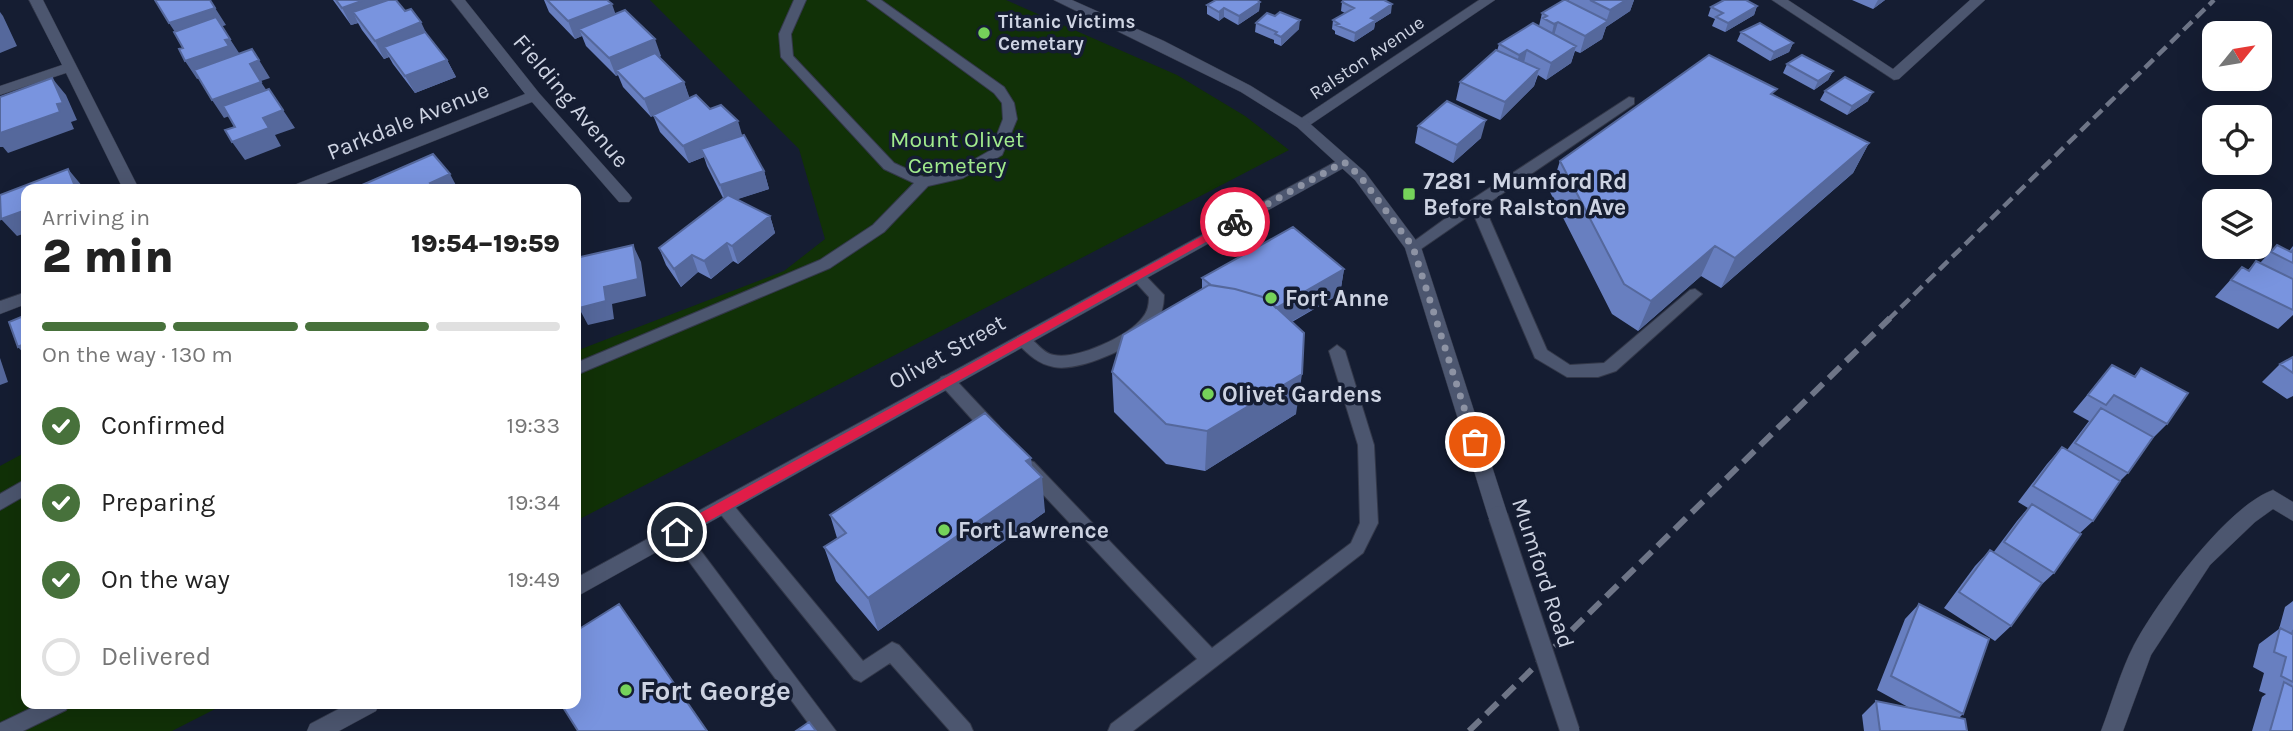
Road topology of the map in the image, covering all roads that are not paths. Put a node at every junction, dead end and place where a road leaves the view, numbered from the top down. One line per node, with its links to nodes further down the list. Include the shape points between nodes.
1 (36, 0): 9 (street)
2 (458, 0): 11 (street, Fielding Avenue)
3 (800, 0): 15 (lane, via 784,30 783,44 793,66 889,166)
4 (873, 0): 15 (lane, via 999,90 1008,103 1010,119 998,152 958,175)
5 (1062, 0): 13 (street, Mumford Road, via 1160,44)
6 (1488, 0): 13 (street, Ralston Avenue)
7 (1779, 0): 8 (street, via 1894,76)
8 (1978, 0)
9 (71, 66): 10 (street); 16 (street)
10 (0, 91)
11 (534, 96): 17 (street, Parkdale Avenue); 18 (street, Fielding Avenue)
12 (1629, 101): 19 (lane)
13 (1302, 124): 14 (street, Mumford Road)
14 (1344, 162): 20 (street, Mumford Road, via 1360,176); 21 (street, Olivet Street)
15 (923, 182): 27 (lane, via 905,205 862,243 825,264)
16 (129, 184)
17 (312, 184)
18 (624, 198)
19 (1476, 203): 20 (lane); 22 (lane, via 1541,354 1567,371 1610,367)
20 (1413, 247): 43 (street, Mumford Road, bridge)
21 (1137, 276): 25 (street, Olivet Street); 25 (lane, via 1157,295 1157,308 1144,327 1109,347 1068,364 1047,360)
22 (1695, 294)
23 (21, 300): 24 (street)
24 (0, 308)
25 (1023, 340): 28 (street, Olivet Street)
26 (1337, 351): 35 (lane, via 1366,445 1369,523 1357,548)
27 (581, 367)
28 (947, 382): 31 (street, Olivet Street); 35 (lane)
29 (21, 489): 30 (lane)
30 (0, 503)
31 (724, 506): 33 (street, Olivet Street); 41 (lane, via 861,673 892,651)
32 (2293, 513): 44 (street, via 2273,498 2203,559 2142,650)
33 (677, 532): 34 (street, Olivet Street); 40 (lane)
34 (581, 585)
35 (1210, 659): 42 (lane)
36 (49, 709): 38 (lane)
37 (359, 709): 39 (street)
38 (3, 731)
39 (318, 731)
40 (826, 731)
41 (963, 731)
42 (1118, 731)
43 (1570, 731)
44 (2112, 731)

